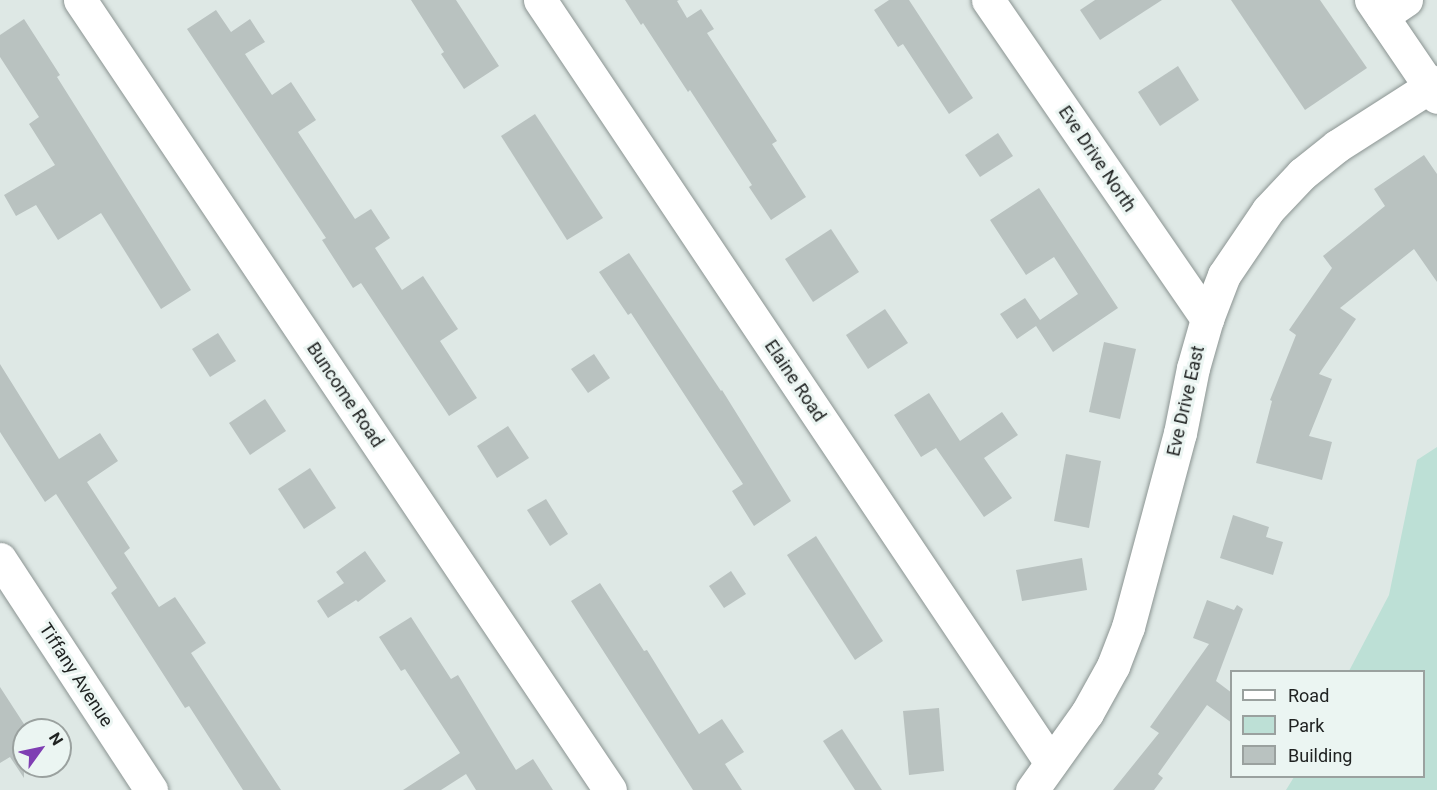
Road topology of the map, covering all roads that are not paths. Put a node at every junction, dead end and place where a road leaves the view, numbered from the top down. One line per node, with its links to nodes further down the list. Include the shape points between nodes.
1 (80, 0): 10 (street, Buncome Road)
2 (540, 0): 8 (street, Elaine Road)
3 (988, 0): 6 (street, Eve Drive North)
4 (1386, 5): 5 (street)
5 (1435, 88): 6 (street, Eve Drive East, via 1337,146 1302,174 1243,244 1224,275)
6 (1207, 319): 8 (street, Eve Drive East, via 1128,627 1113,666 1087,713)
7 (0, 559): 9 (street, Tiffany Avenue)
8 (1051, 763): 11 (street, Eve Drive East)
9 (151, 790)
10 (610, 790)
11 (1032, 790)

